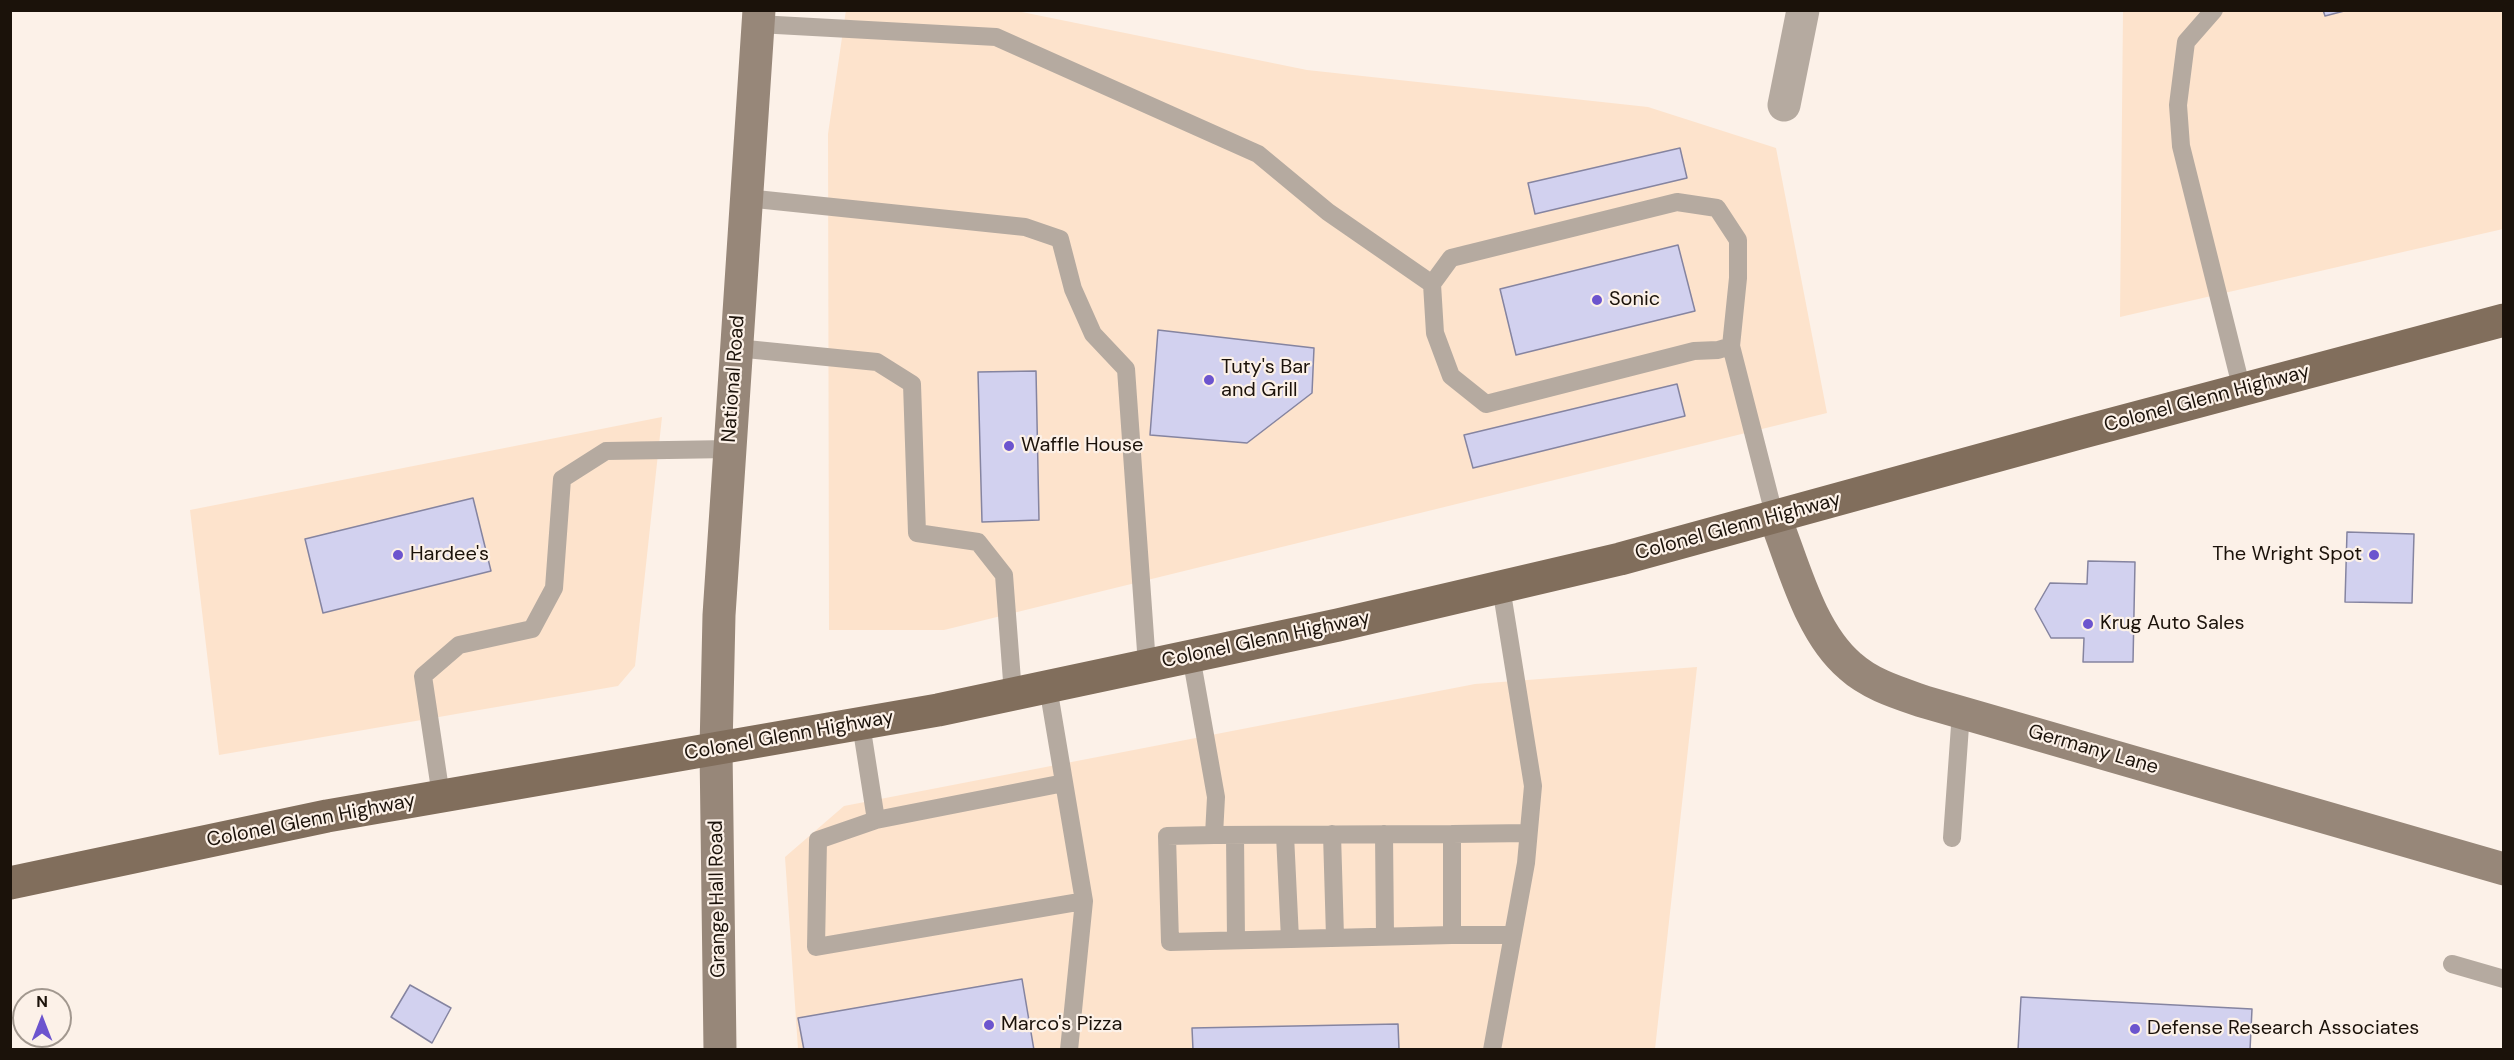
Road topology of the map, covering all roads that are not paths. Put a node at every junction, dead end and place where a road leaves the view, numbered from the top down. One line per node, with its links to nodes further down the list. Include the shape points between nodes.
1 (1803, 10): 4 (street)
2 (2214, 10): 10 (lane, via 2186,42 2178,105 2181,146)
3 (759, 17): 5 (main road, National Road); 6 (lane, via 996,37 1258,154 1328,212)
4 (1784, 105)
5 (746, 198): 9 (main road, National Road); 15 (lane, via 1025,227 1060,239 1073,288 1094,334 1126,369)
6 (1432, 284): 8 (lane, via 1435,333 1451,376 1485,404 1694,351); 8 (lane, via 1451,258 1677,202 1717,208 1738,240)
7 (2504, 320): 10 (main road, Colonel Glenn Highway)
8 (1731, 346): 12 (lane)
9 (736, 348): 11 (main road, National Road); 17 (lane, via 877,362 912,384 917,533 978,542 1004,575)
10 (2242, 390): 12 (main road, Colonel Glenn Highway)
11 (730, 449): 20 (main road, National Road, via 719,615); 22 (lane, via 606,451 562,478 554,588 532,629 459,645 423,676)
12 (1775, 518): 13 (main road, Colonel Glenn Highway); 18 (main road, Germany Lane, via 1813,614 1838,655 1886,689)
13 (1501, 587): 14 (main road, Colonel Glenn Highway); 24 (lane, via 1533,786)
14 (1191, 656): 15 (main road, Colonel Glenn Highway); 28 (lane, via 1216,797)
15 (1147, 665): 16 (main road, Colonel Glenn Highway)
16 (1048, 687): 17 (main road, Colonel Glenn Highway); 21 (lane)
17 (1013, 694): 19 (main road, Colonel Glenn Highway)
18 (1961, 712): 31 (lane); 32 (main road, Germany Lane)
19 (861, 724): 20 (main road, Colonel Glenn Highway); 23 (lane)
20 (716, 749): 22 (main road, Colonel Glenn Highway); 43 (main road, Grange Hall Road)
21 (1064, 783): 23 (lane); 34 (lane)
22 (441, 796): 33 (main road, Colonel Glenn Highway)
23 (876, 820): 34 (lane, via 818,840 816,947)
24 (1528, 833): 27 (lane); 36 (lane)
25 (1332, 834): 26 (lane); 30 (lane); 38 (lane)
26 (1384, 834): 27 (lane); 37 (lane)
27 (1452, 834): 35 (lane)
28 (1214, 835): 29 (lane); 40 (lane, via 1167,836 1170,942)
29 (1235, 835): 30 (lane); 40 (lane)
30 (1285, 835): 39 (lane)
31 (1952, 838)
32 (2504, 869)
33 (10, 883)
34 (1084, 901): 44 (lane)
35 (1452, 935): 36 (lane); 37 (lane)
36 (1513, 935): 45 (lane)
37 (1385, 936): 38 (lane)
38 (1335, 937): 39 (lane)
39 (1290, 939): 40 (lane)
40 (1236, 940)
41 (2452, 964): 42 (lane)
42 (2504, 979)
43 (720, 1050)
44 (1069, 1050)
45 (1492, 1050)

